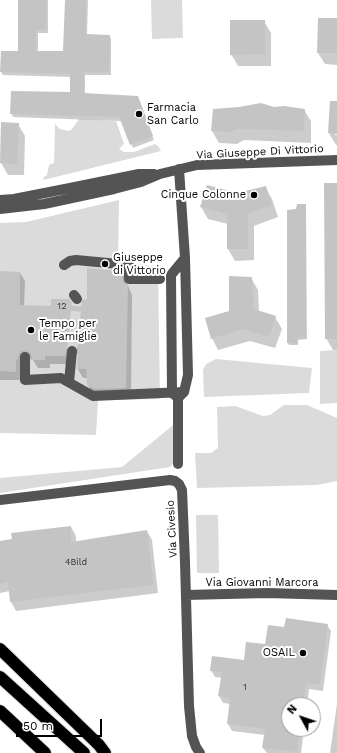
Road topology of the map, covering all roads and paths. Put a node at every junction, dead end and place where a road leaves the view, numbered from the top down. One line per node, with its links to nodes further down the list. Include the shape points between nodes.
1 (337, 160): 2 (street, Via Giuseppe Di Vittorio, via 197,165)
2 (179, 169): 3 (street, Via Giuseppe Di Vittorio); 6 (street)
3 (160, 174): 4 (street, Via Giuseppe Di Vittorio, via 139,174 65,190); 5 (street, Via Giuseppe Di Vittorio, via 141,182 73,198)
4 (0, 200)
5 (0, 209)
6 (185, 258): 9 (street); 10 (street, via 171,275)
7 (64, 265): 8 (street, via 76,260 129,265 129,280)
8 (160, 279)
9 (187, 338): 10 (street); 14 (street, via 188,375)
10 (171, 340): 14 (street, via 172,384)
11 (72, 351): 13 (street)
12 (25, 357): 13 (street, via 25,380 61,378)
13 (69, 382): 14 (street, via 93,396)
14 (178, 394): 15 (street)
15 (178, 464)
16 (0, 500): 17 (street, Via Civesio, via 175,481 180,484 182,490)
17 (186, 595): 18 (street, Via Giovanni Marcora); 25 (street, Via Civesio, via 189,706 192,736)
18 (337, 595)
19 (0, 648): 24 (highway)
20 (0, 678): 23 (highway)
21 (0, 711): 22 (highway)
22 (45, 753)
23 (84, 753)
24 (105, 753)
25 (200, 753)

